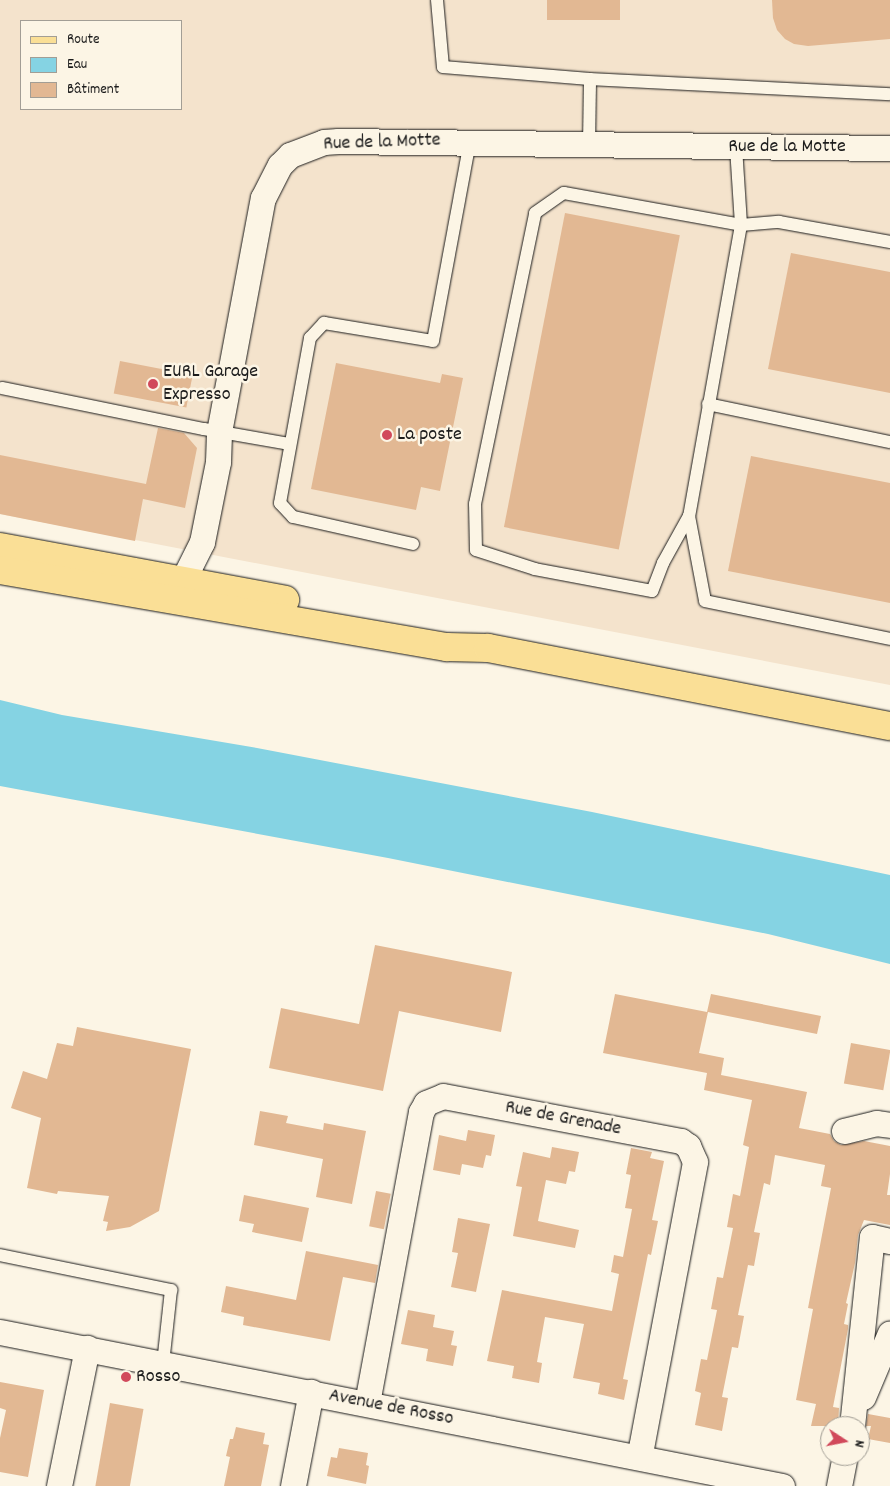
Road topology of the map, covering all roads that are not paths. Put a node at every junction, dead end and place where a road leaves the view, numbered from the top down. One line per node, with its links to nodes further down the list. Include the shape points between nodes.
1 (437, 0): 2 (lane, via 443,67)
2 (590, 79): 3 (lane); 5 (lane)
3 (890, 94)
4 (470, 141): 5 (street, Rue de la Motte); 12 (street, Rue de la Motte, via 324,142 290,155 280,166 264,198); 14 (lane, via 433,341 324,323 310,338)
5 (589, 145): 6 (street, Rue de la Motte)
6 (736, 147): 7 (street, Rue de la Motte); 8 (lane)
7 (890, 148)
8 (741, 225): 9 (lane, via 779,222); 11 (lane); 15 (lane, via 564,193 535,214 475,504 476,550 535,569 652,591 663,563)
9 (890, 242)
10 (2, 388): 12 (lane)
11 (708, 404): 13 (lane); 15 (lane)
12 (219, 432): 14 (lane); 19 (street, Rue de la Motte, via 218,462 202,542)
13 (890, 442)
14 (289, 444): 16 (lane, via 280,503 293,517)
15 (689, 516): 20 (lane, via 705,602)
16 (412, 544)
17 (0, 547): 19 (main road)
18 (0, 570): 21 (main road, via 447,647)
19 (183, 580): 21 (main road, via 451,632)
20 (890, 639)
21 (488, 648): 22 (main road)
22 (890, 726)
23 (890, 1125): 24 (street, via 876,1123)
24 (844, 1131)
25 (890, 1240): 33 (street, via 872,1236)
26 (0, 1255): 30 (lane, via 171,1290)
27 (0, 1332): 29 (street, Avenue de Rosso)
28 (890, 1333): 34 (street)
29 (87, 1348): 30 (street, Avenue de Rosso); 37 (street)
30 (163, 1364): 31 (street, Avenue de Rosso)
31 (311, 1392): 32 (street, Avenue de Rosso); 38 (street)
32 (367, 1403): 35 (street, Avenue de Rosso); 35 (street, Rue de Grenade, via 421,1112 426,1103 443,1096 681,1141 688,1146 695,1162)
33 (854, 1416)
34 (856, 1416)
35 (639, 1457): 39 (street, Avenue de Rosso)
36 (843, 1466): 40 (street)
37 (58, 1486)
38 (293, 1486)
39 (782, 1486)
40 (839, 1486)

